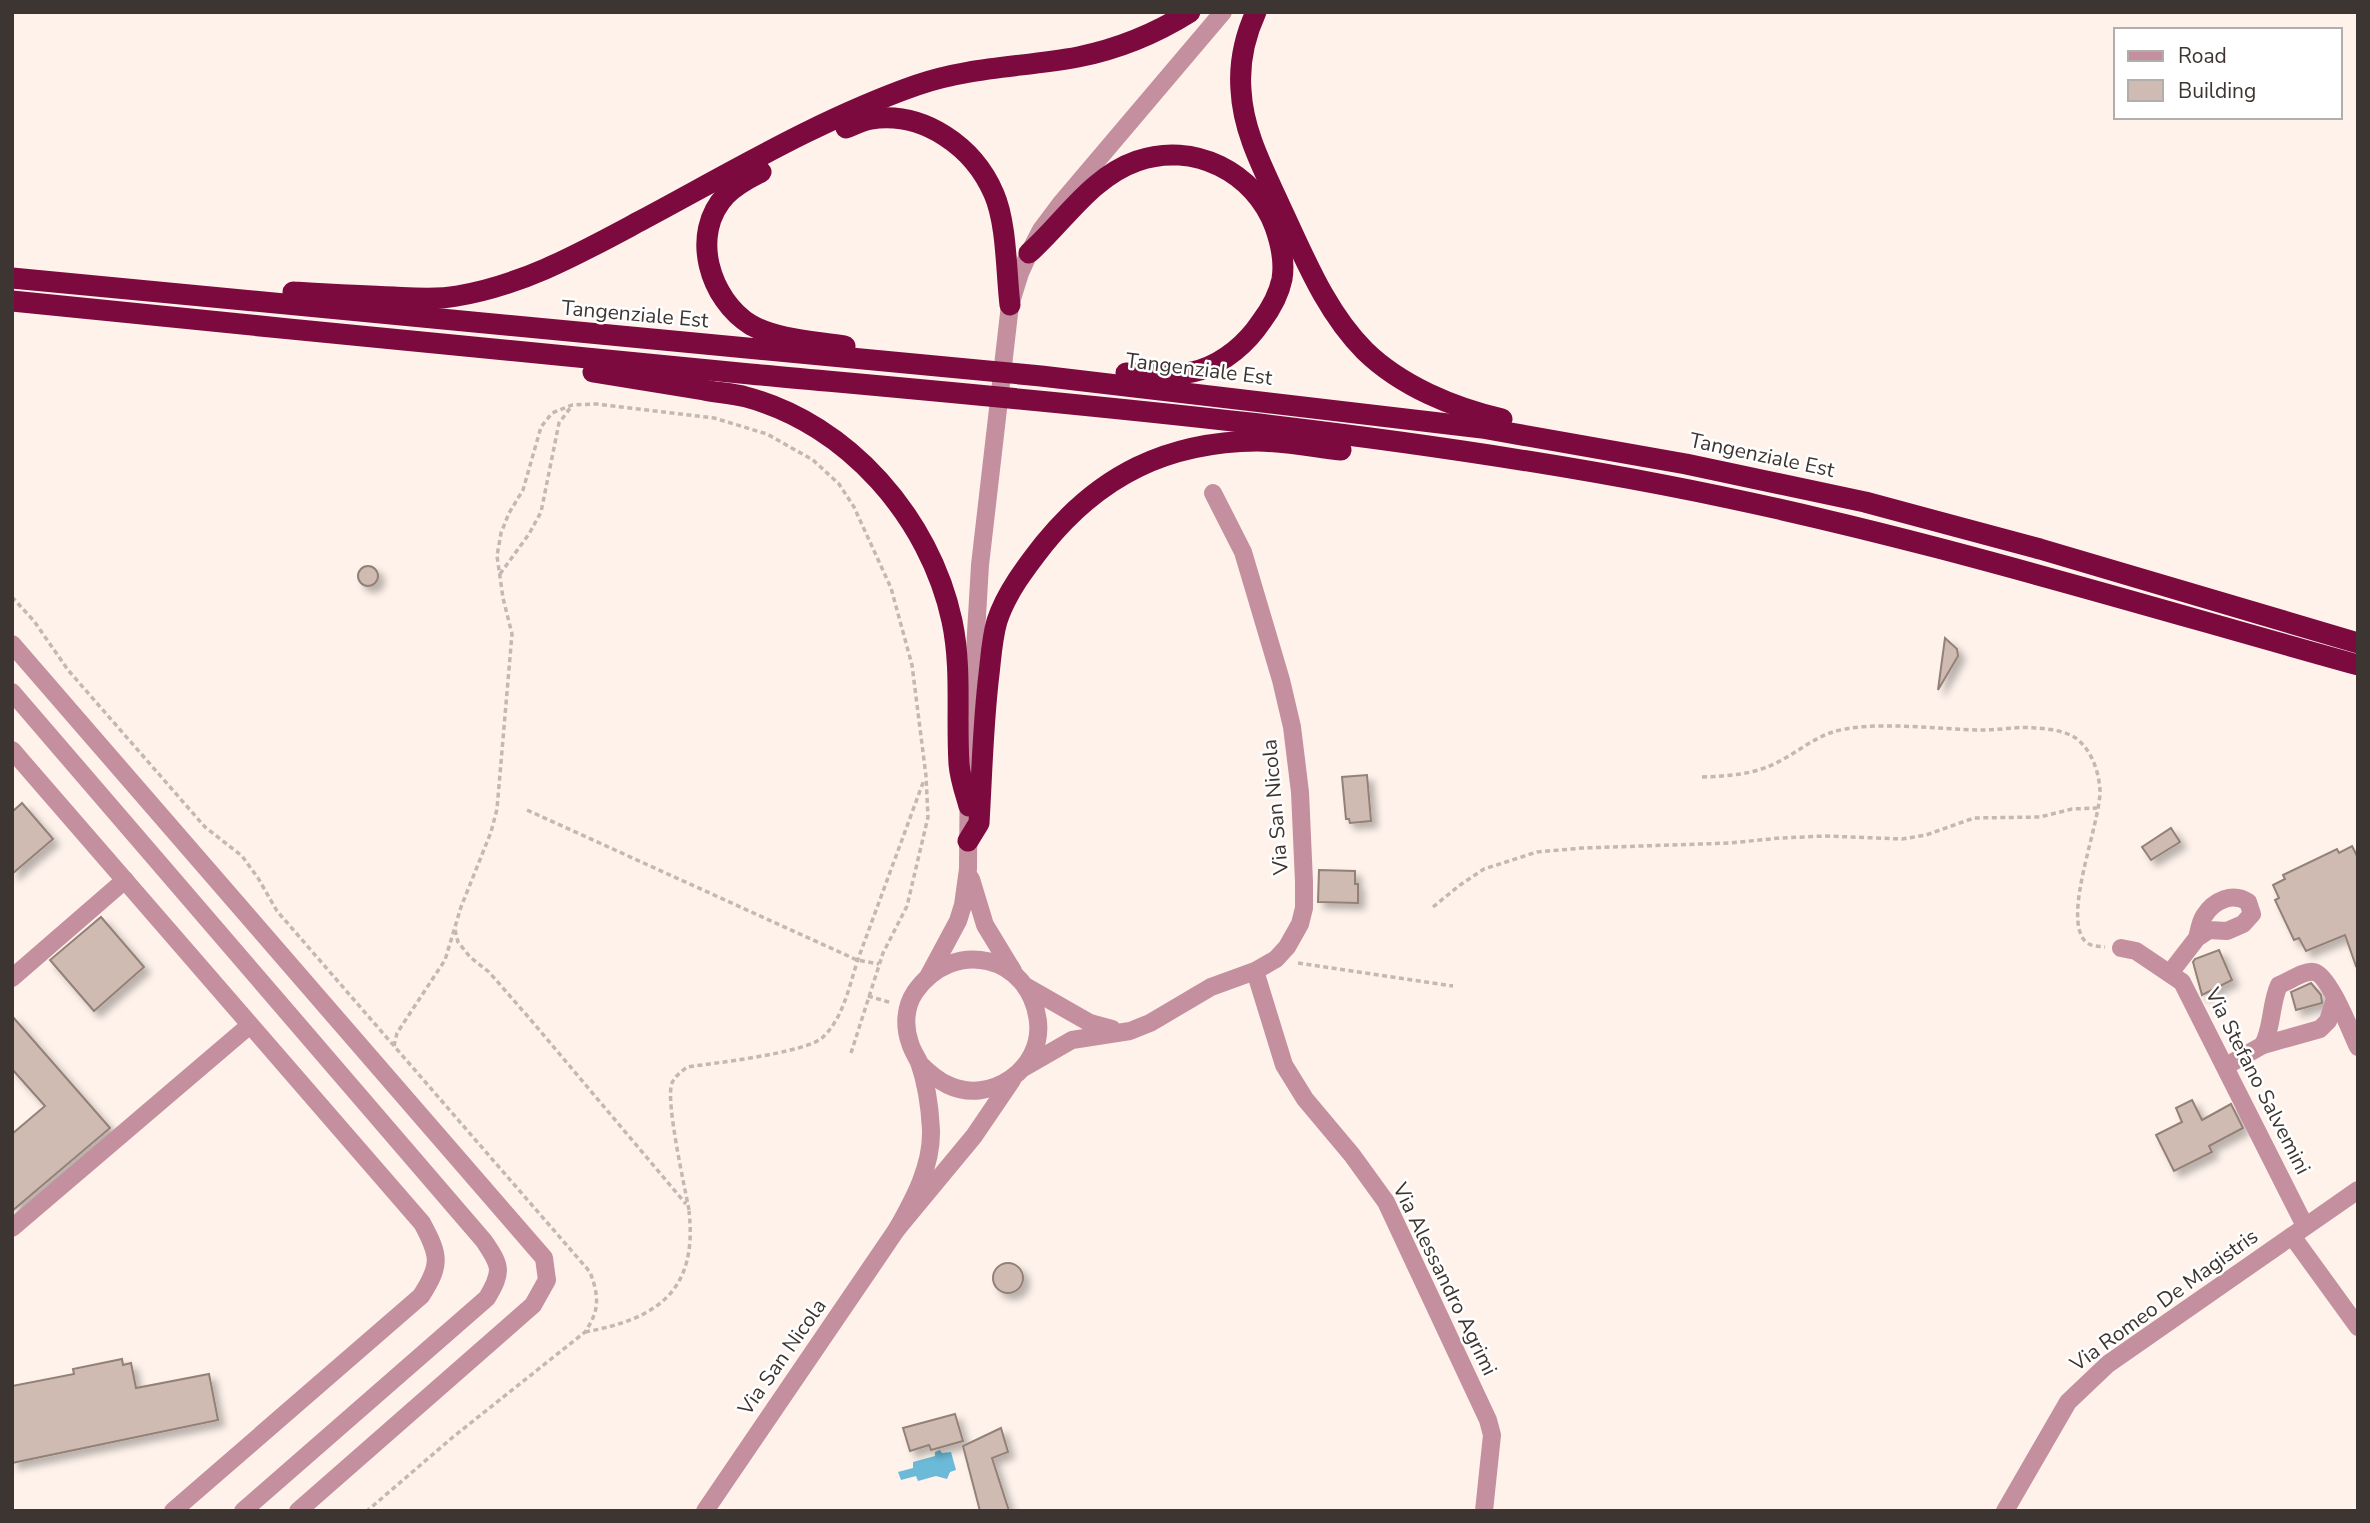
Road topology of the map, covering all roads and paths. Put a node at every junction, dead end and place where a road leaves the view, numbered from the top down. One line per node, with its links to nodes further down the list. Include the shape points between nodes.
1 (1190, 12): 6 (highway, via 1143,38 1111,49 972,72 896,93 826,122 580,253 488,290 416,298 215,288)
2 (1223, 12): 4 (street, via 1062,202)
3 (1256, 12): 14 (highway, via 1241,76 1250,137 1324,295 1350,333 1380,364 1440,399 1482,414 1605,442)
4 (1029, 253): 8 (street); 11 (highway, via 1108,175 1137,161 1169,154 1201,159 1232,172 1248,185 1270,215 1282,246 1282,279 1270,309 1253,335 1229,356 1200,370 1167,374 1060,371)
5 (12, 278): 6 (highway, Tangenziale Est)
6 (192, 296): 10 (highway, Tangenziale Est)
7 (12, 301): 9 (highway)
8 (1010, 305): 10 (highway, via 1001,217 994,194 967,153 947,135 923,125 870,119 846,127 745,180 724,197 712,218 707,245 717,290 732,311 753,326 781,335 917,357); 24 (street, via 979,565)
9 (539, 354): 13 (highway, via 1157,412); 24 (highway, via 570,368 744,396 768,404 807,421 865,466 910,521 943,588 957,654 959,768)
10 (946, 368): 11 (highway, Tangenziale Est)
11 (1041, 376): 14 (highway, Tangenziale Est, via 1482,428)
12 (572, 405): 16 (path, via 559,423 541,512); 16 (path, via 552,413 541,427 523,490 501,533); 22 (path, via 596,404 742,425 767,433 828,472 854,508 891,588 912,665)
13 (1473, 452): 19 (highway, via 1812,515); 27 (highway, via 1408,457 1258,441 1196,447 1127,471 1091,496 1034,557 997,621 987,693 979,823)
14 (1625, 453): 17 (highway, Tangenziale Est, via 1865,502)
15 (1213, 493): 34 (street, Via San Nicola, via 1243,552 1292,727 1300,792 1304,908 1300,924)
16 (499, 575): 31 (path, via 512,634 497,809)
17 (2358, 643)
18 (12, 644): 65 (street, via 544,1258 547,1280 533,1305)
19 (2358, 665)
20 (12, 692): 64 (street, via 499,1263 498,1280 487,1298)
21 (12, 750): 29 (street)
22 (926, 776): 35 (path); 36 (path, via 928,817 908,906)
23 (1702, 777): 25 (path, via 1741,775 1772,766 1830,733 1861,726 2034,727 2075,737 2087,748 2100,792)
24 (969, 806): 27 (street)
25 (2097, 808): 30 (path, via 2072,808 2020,819 1974,818 1902,839 1780,838 1537,852 1484,869); 33 (path, via 2078,929 2093,946)
26 (527, 810): 35 (path)
27 (968, 841): 28 (street)
28 (968, 869): 39 (street, via 958,921); 41 (street, Via San Nicola, via 985,925)
29 (125, 880): 40 (street); 46 (street)
30 (1433, 907)
31 (454, 928): 49 (path, via 445,960 397,1033); 57 (path, via 470,957 540,1029)
32 (2197, 938): 38 (street)
33 (2121, 948): 38 (street, Via Stefano Salvemini, via 2136,950)
34 (1276, 959): 37 (street, Via San Nicola); 42 (path)
35 (857, 960): 36 (path); 57 (path, via 845,1002 822,1038 804,1048 687,1067 677,1075 671,1086 671,1105)
36 (879, 964): 43 (path)
37 (1255, 971): 47 (street, Via San Nicola, via 1211,987); 67 (street, Via Alessandro Agrimi, via 1284,1065 1386,1202 1488,1420 1492,1435)
38 (2170, 973): 53 (street, Via Stefano Salvemini, via 2182,982)
39 (929, 975): 41 (street, via 947,964 975,959 993,962); 45 (street)
40 (12, 978)
41 (1021, 981): 47 (street, via 1090,1023); 54 (street, Via San Nicola, via 1036,1007 1039,1027)
42 (1453, 986)
43 (868, 996): 45 (path); 51 (path)
44 (2335, 999): 48 (street, via 2333,1012 2320,1029); 48 (street, via 2314,972 2279,985); 50 (street)
45 (907, 1008): 52 (street, Via San Nicola, via 909,1043)
46 (250, 1025): 58 (street); 63 (street, via 422,1223 435,1248 435,1275 421,1296)
47 (1130, 1031): 54 (street, Via San Nicola, via 1072,1040)
48 (2263, 1045): 53 (street)
49 (394, 1046)
50 (2358, 1047)
51 (851, 1053)
52 (919, 1063): 55 (street, Via San Nicola, via 948,1086 970,1091); 59 (street, Via San Nicola, via 929,1113 930,1148 917,1192)
53 (2227, 1066): 60 (street, Via Stefano Salvemini)
54 (1025, 1067): 55 (street, Via San Nicola)
55 (1012, 1080): 59 (street, Via San Nicola, via 974,1136)
56 (2358, 1189): 60 (street, Via Romeo De Magistris)
57 (689, 1210): 62 (path, via 690,1249 672,1293 630,1322)
58 (12, 1228)
59 (897, 1229): 66 (street, Via San Nicola)
60 (2299, 1231): 61 (street, Via Stefano Salvemini); 68 (street, Via Romeo De Magistris, via 2086,1382 2068,1402)
61 (2358, 1327)
62 (584, 1332)
63 (173, 1511)
64 (243, 1511)
65 (298, 1511)
66 (705, 1511)
67 (1484, 1511)
68 (2004, 1511)

